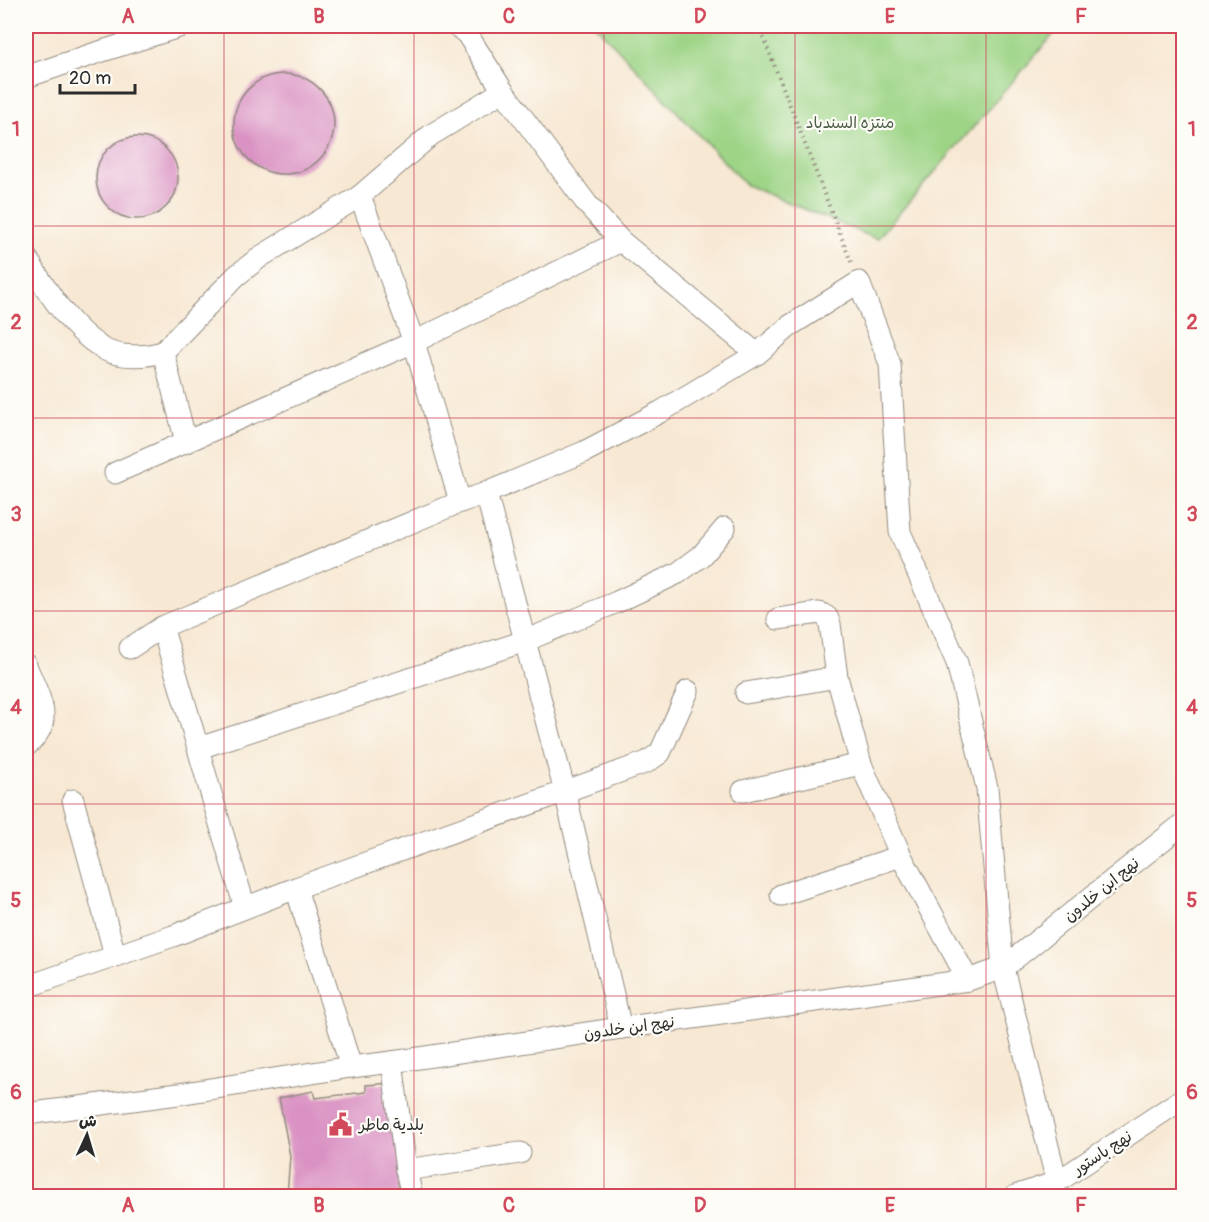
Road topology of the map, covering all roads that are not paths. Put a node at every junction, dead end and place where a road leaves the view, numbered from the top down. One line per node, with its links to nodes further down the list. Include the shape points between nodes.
1 (182, 26): 3 (street)
2 (457, 26): 4 (street, via 467,34)
3 (26, 77)
4 (503, 91): 5 (street, via 431,135); 6 (street, via 587,204)
5 (360, 196): 8 (street); 9 (street, via 236,276)
6 (621, 241): 8 (street); 10 (street)
7 (26, 257): 9 (street, via 59,308 103,349 135,356)
8 (414, 342): 11 (street); 14 (street)
9 (163, 352): 11 (street)
10 (757, 354): 13 (street, via 584,452); 36 (street, via 791,326 859,282 890,364 900,532 957,663 987,788)
11 (186, 442): 12 (street)
12 (115, 472)
13 (486, 493): 14 (street); 18 (street)
14 (460, 502): 17 (street)
15 (725, 528): 18 (street, via 701,556 678,573)
16 (778, 619): 21 (street, via 819,613 827,617)
17 (162, 627): 19 (street); 25 (street)
18 (525, 640): 25 (street); 28 (street)
19 (130, 648)
20 (26, 665): 24 (street, via 43,720)
21 (837, 677): 23 (street); 26 (street)
22 (688, 691): 28 (street, via 656,757)
23 (746, 693)
24 (26, 746)
25 (199, 748): 34 (street)
26 (861, 764): 27 (street); 31 (street)
27 (742, 791)
28 (565, 792): 32 (street); 39 (street)
29 (73, 800): 35 (street)
30 (1184, 823): 36 (street, نهج ابن خلدون)
31 (901, 856): 33 (street); 37 (street)
32 (296, 888): 34 (street); 41 (street)
33 (781, 895)
34 (245, 908): 35 (street)
35 (115, 955): 38 (street)
36 (1003, 968): 37 (street, نهج ابن خلدون); 48 (street)
37 (968, 980): 39 (street, نهج ابن خلدون)
38 (26, 987)
39 (621, 1028): 40 (street, نهج ابن خلدون)
40 (392, 1062): 41 (street, نهج ابن خلدون); 47 (street)
41 (351, 1067): 43 (street, نهج ابن خلدون)
42 (1184, 1098): 44 (street, نهج باستور)
43 (26, 1114)
44 (1157, 1116): 45 (street); 48 (street, نهج باستور)
45 (1184, 1119)
46 (520, 1153): 47 (street)
47 (406, 1170): 49 (street)
48 (1057, 1182): 50 (street, نهج باستور)
49 (412, 1197)
50 (1015, 1197)

